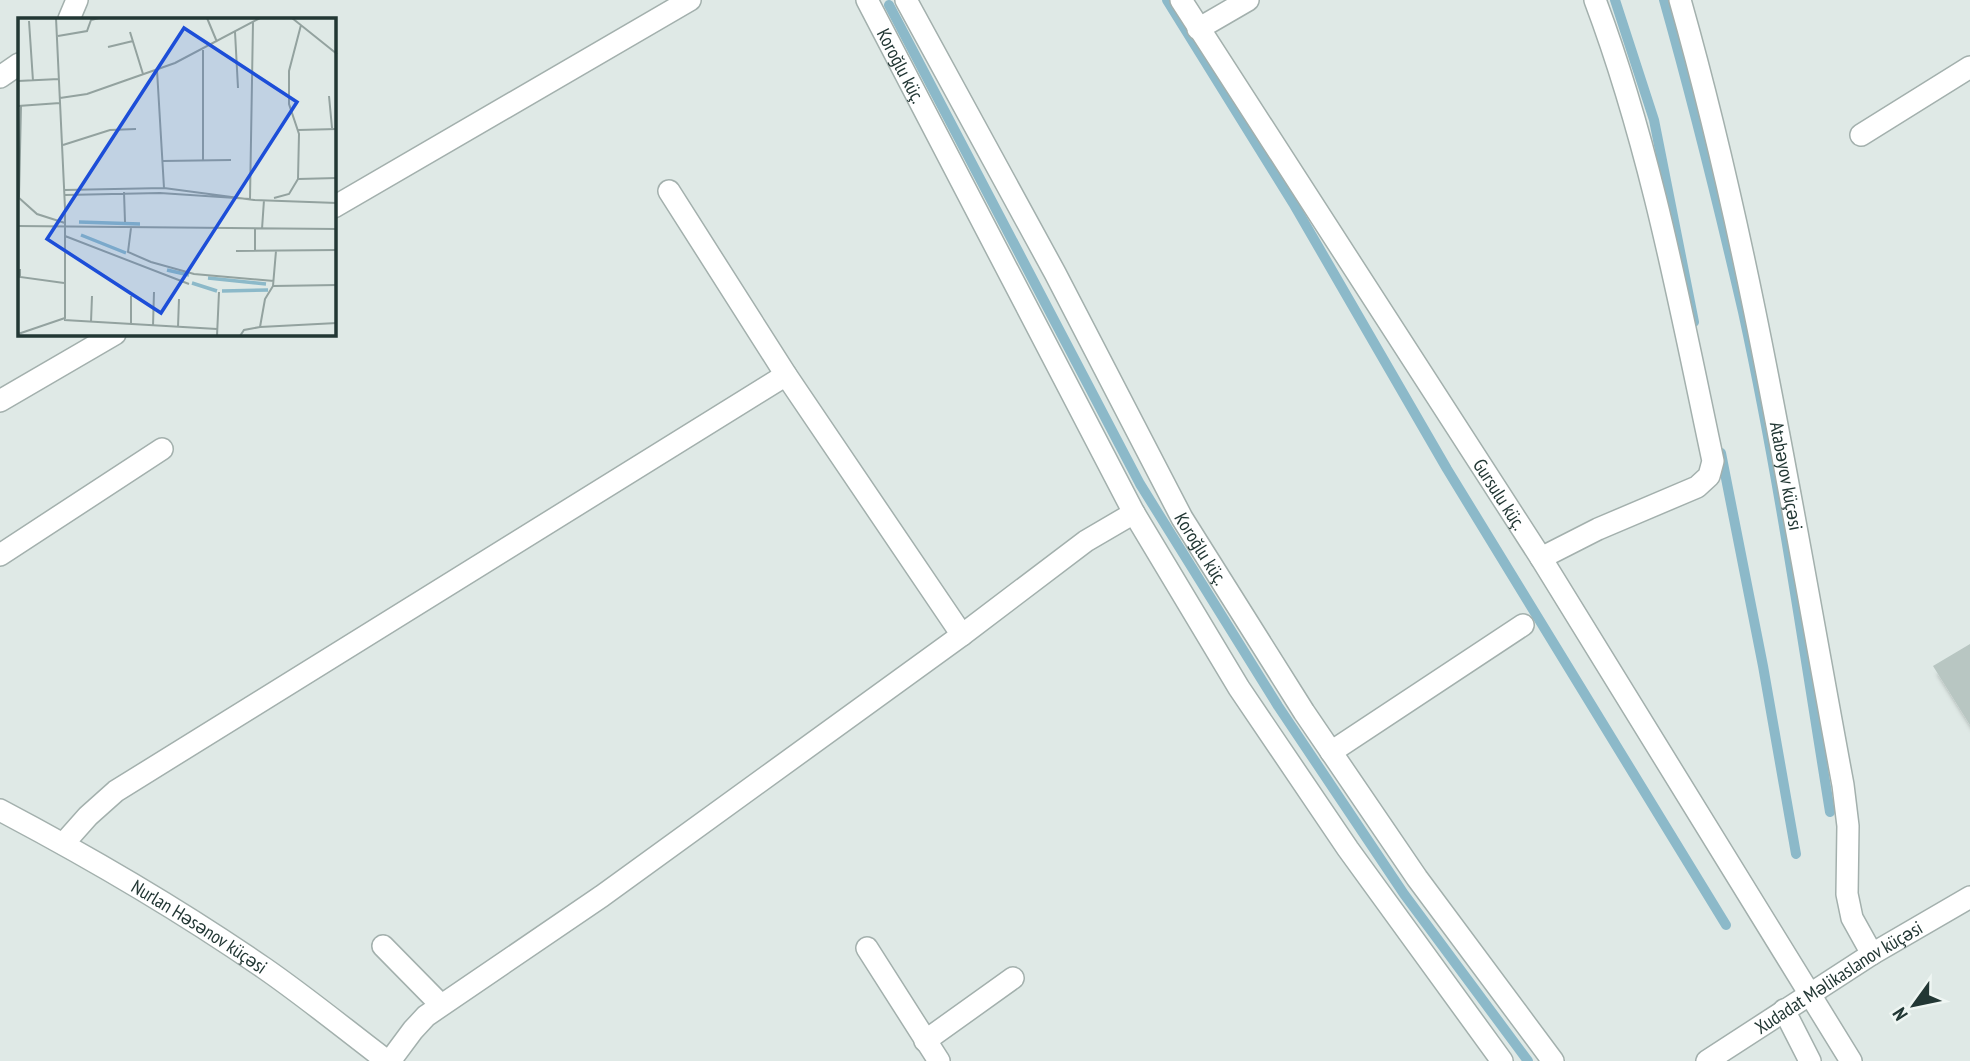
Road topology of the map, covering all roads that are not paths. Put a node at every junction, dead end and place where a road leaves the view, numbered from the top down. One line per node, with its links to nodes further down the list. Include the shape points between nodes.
1 (77, 0): 9 (street)
2 (690, 0): 16 (street)
3 (867, 0): 21 (street, Koroğlu küç.)
4 (906, 0): 26 (street, Koroğlu küç., via 1182,518)
5 (1181, 0): 10 (street, Gursulu küç.)
6 (1248, 0): 10 (street)
7 (1595, 0): 23 (street, via 1629,96 1713,461 1709,476 1696,487)
8 (1680, 0): 32 (street, Atabəyov küçəsi, via 1754,307 1845,799 1847,894 1852,918)
9 (69, 18)
10 (1198, 29): 23 (street, Gursulu küç.)
11 (18, 65): 13 (street)
12 (1970, 67): 14 (street)
13 (0, 77)
14 (1861, 135)
15 (669, 191): 18 (street)
16 (336, 206)
17 (112, 336): 19 (street)
18 (786, 375): 25 (street); 28 (street, via 116,791)
19 (0, 401)
20 (162, 449): 22 (street)
21 (1134, 513): 25 (street, via 1086,541); 40 (street, Koroğlu küç., via 1239,688 1348,849)
22 (0, 555)
23 (1541, 558): 34 (street, Gursulu küç.)
24 (1522, 625): 26 (street)
25 (962, 635): 35 (street, via 602,896)
26 (1331, 752): 41 (street, Koroğlu küç.)
27 (0, 810): 28 (street, Nurlan Həsənov küçəsi)
28 (64, 844): 38 (street, Nurlan Həsənov küçəsi, via 265,969)
29 (1970, 897): 32 (street, Xudadat Məlikaslanov küçəsi)
30 (383, 946): 35 (street)
31 (867, 948): 37 (street)
32 (1872, 954): 34 (street, Xudadat Məlikaslanov küçəsi)
33 (1013, 978): 37 (street)
34 (1809, 994): 36 (street, Xudadat Məlikaslanov küçəsi); 44 (street, Gursulu küç.)
35 (441, 1005): 38 (street)
36 (1784, 1010): 42 (street, Xudadat Məlikaslanov küçəsi); 43 (street)
37 (926, 1041): 39 (street)
38 (388, 1061)
39 (939, 1061)
40 (1502, 1061)
41 (1553, 1061)
42 (1707, 1061)
43 (1810, 1061)
44 (1851, 1061)

